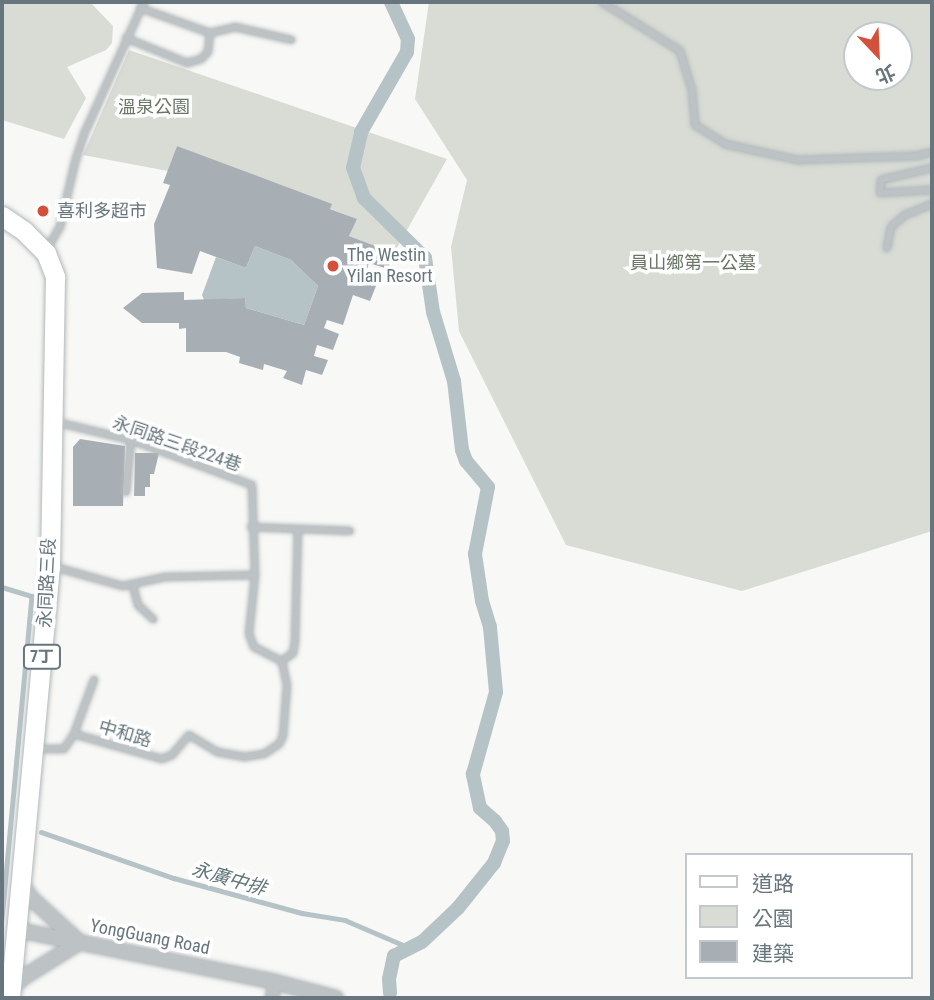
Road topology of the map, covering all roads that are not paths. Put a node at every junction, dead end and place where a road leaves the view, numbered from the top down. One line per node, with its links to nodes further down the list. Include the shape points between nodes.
1 (601, 2): 6 (lane, via 680,51 692,90 695,125 724,144 798,160)
2 (142, 5): 3 (lane); 4 (lane)
3 (210, 33): 4 (lane, via 208,52 187,63); 5 (lane, via 235,27)
4 (126, 38): 12 (lane, via 85,132 60,227)
5 (292, 40)
6 (932, 152)
7 (932, 168): 8 (lane, via 881,180 880,193)
8 (932, 190)
9 (932, 204): 11 (lane, via 905,215 891,227)
10 (2, 216): 12 (main road)
11 (887, 248)
12 (46, 253): 13 (main road, 永同路三段 / 7丁, via 54,277)
13 (52, 421): 14 (lane, 永同路三段224巷); 19 (main road, 永同路三段 / 7丁)
14 (131, 440): 15 (lane); 16 (lane, 永同路三段224巷, via 252,485)
15 (126, 492)
16 (251, 527): 17 (lane); 20 (lane)
17 (298, 529): 18 (lane); 23 (lane, via 295,642 293,653)
18 (350, 531)
19 (50, 566): 21 (lane); 26 (main road, 永同路三段 / 7丁)
20 (255, 575): 21 (lane, via 165,577); 23 (lane, via 249,634 254,647)
21 (133, 586): 22 (lane, via 138,605)
22 (153, 619)
23 (282, 661): 25 (lane, 中和路, via 287,685 284,736 264,754 244,757 217,752 189,735 172,755 162,759)
24 (94, 680): 25 (lane)
25 (74, 734): 26 (lane, 中和路, via 64,749)
26 (34, 749): 27 (main road, 永同路三段 / 7丁)
27 (22, 884): 28 (main road, 永同路三段 / 7丁); 29 (street, via 31,898)
28 (18, 930): 29 (street, YongGuang Road); 31 (main road, 永同路三段 / 7丁)
29 (80, 942): 30 (street, YongGuang Road); 31 (street, via 24,976)
30 (275, 982): 32 (street); 33 (street, YongGuang Road)
31 (11, 994)
32 (272, 998)
33 (336, 998)

